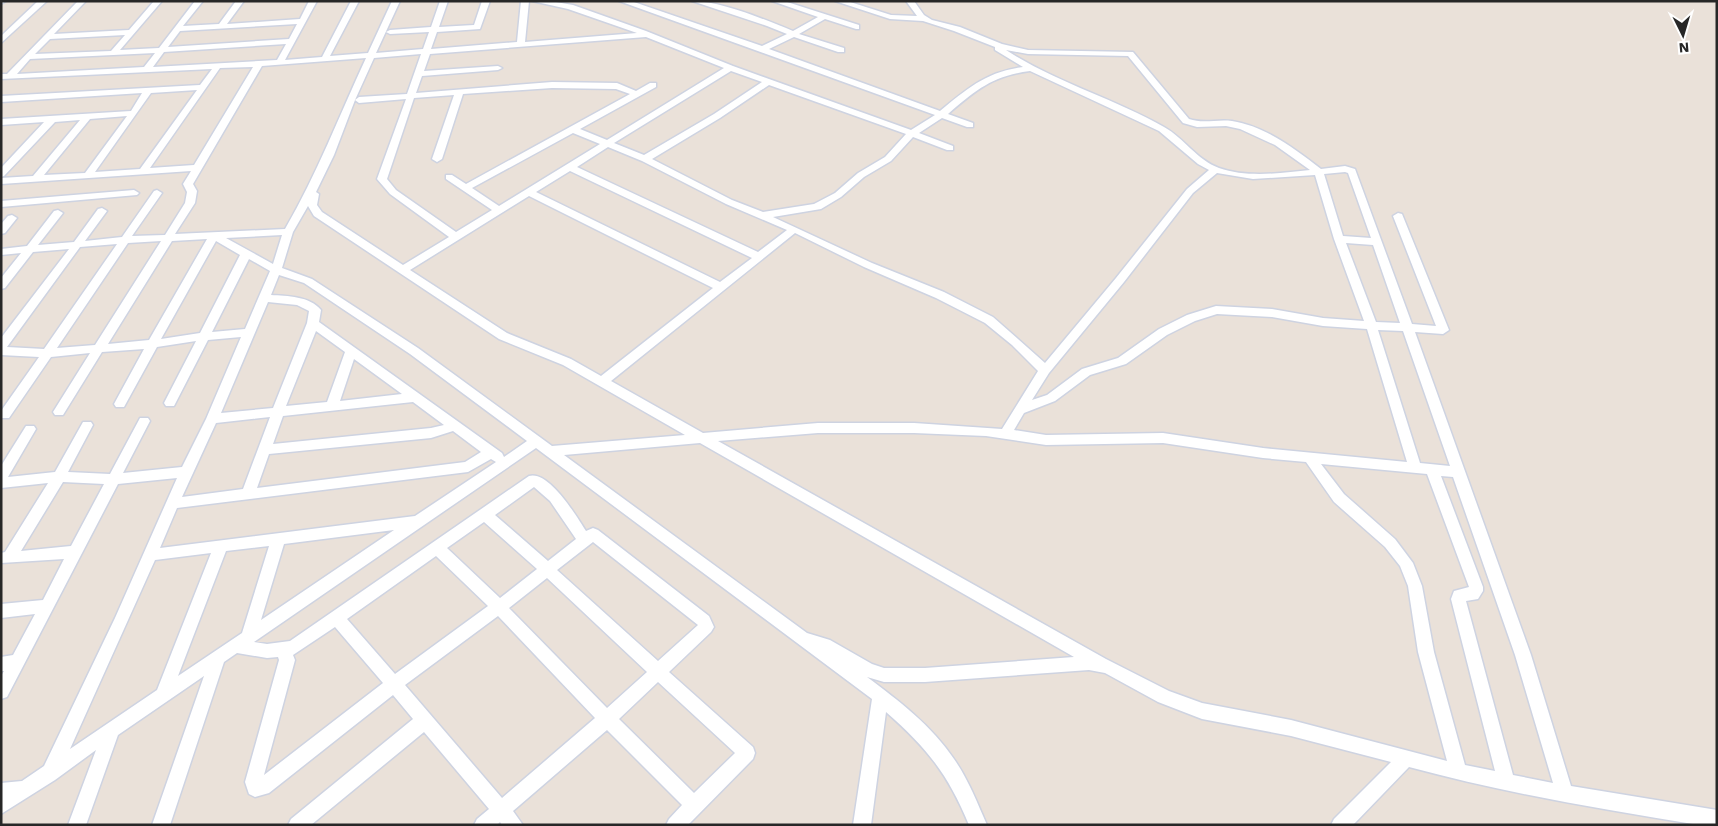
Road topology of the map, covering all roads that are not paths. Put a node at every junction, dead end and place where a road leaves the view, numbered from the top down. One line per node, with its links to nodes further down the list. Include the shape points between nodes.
1 (43, 1): 32 (street)
2 (82, 1): 30 (street)
3 (158, 1): 26 (street)
4 (199, 1): 24 (street)
5 (240, 1): 22 (street)
6 (313, 1): 21 (street)
7 (355, 1): 42 (street)
8 (396, 1): 40 (street)
9 (403, 1): 27 (street)
10 (444, 1): 25 (street)
11 (486, 1): 25 (street, via 477,27)
12 (525, 1): 34 (street)
13 (536, 1): 29 (street, via 570,7)
14 (623, 1): 35 (street)
15 (696, 1): 28 (street)
16 (778, 1): 19 (street)
17 (839, 1): 20 (street, via 890,17)
18 (910, 1): 20 (street)
19 (824, 17): 23 (street); 28 (street)
20 (923, 19): 31 (street)
21 (301, 22): 22 (street); 33 (street)
22 (222, 25): 24 (street)
23 (856, 27)
24 (178, 28): 36 (street)
25 (433, 29): 27 (street); 38 (street)
26 (131, 32): 30 (street); 39 (street)
27 (390, 32): 40 (street)
28 (793, 34): 35 (street); 37 (street)
29 (647, 35): 34 (street); 47 (street)
30 (48, 36): 41 (street)
31 (988, 40): 48 (street); 81 (street, via 1028,52 1130,54 1186,121 1199,125 1238,126 1277,143)
32 (1, 41)
33 (292, 41): 36 (street); 43 (street)
34 (521, 44): 38 (street)
35 (762, 48): 64 (street)
36 (161, 50): 39 (street); 49 (street)
37 (841, 50)
38 (425, 51): 40 (street); 50 (street)
39 (113, 53): 41 (street)
40 (376, 55): 42 (street); 62 (street); 91 (street)
41 (28, 57): 51 (street)
42 (325, 58): 43 (street)
43 (280, 62): 44 (street)
44 (259, 64): 45 (street); 78 (street)
45 (217, 67): 49 (street); 56 (street)
46 (498, 68): 50 (street)
47 (730, 68): 53 (street); 73 (street)
48 (1030, 69): 64 (street, via 1006,72 974,87); 79 (street, via 1163,129)
49 (146, 70): 51 (street)
50 (418, 74): 60 (street)
51 (11, 76): 52 (street); 54 (street)
52 (1, 77)
53 (768, 82): 72 (street); 75 (street)
54 (1, 85)
55 (653, 85): 59 (street)
56 (202, 87): 57 (street); 80 (street)
57 (148, 91): 61 (street); 63 (street)
58 (460, 91): 59 (street, via 596,85 618,86); 60 (street); 76 (street)
59 (636, 94): 70 (street)
60 (411, 96): 62 (street); 103 (street, via 382,182)
61 (1, 99)
62 (359, 100): 91 (street, via 321,190)
63 (134, 113): 65 (street); 83 (street)
64 (941, 115): 69 (street); 72 (street)
65 (86, 117): 66 (street); 85 (street)
66 (52, 119): 67 (street); 82 (street)
67 (12, 121): 68 (street); 71 (street)
68 (1, 122)
69 (970, 125)
70 (572, 129): 73 (street); 87 (street)
71 (1, 133)
72 (912, 133): 74 (street); 96 (street, via 888,159 824,204)
73 (607, 144): 75 (street); 77 (street)
74 (950, 148)
75 (645, 158): 96 (street, via 712,194)
76 (437, 159)
77 (570, 167): 88 (street); 112 (street)
78 (197, 168): 80 (street); 104 (street, via 188,184 192,191 190,203)
79 (1215, 170): 81 (street, via 1244,174); 128 (street, via 1190,191)
80 (142, 172): 83 (street)
81 (1319, 172): 105 (street); 107 (street, via 1352,171)
82 (1, 174)
83 (88, 176): 85 (street)
84 (448, 177): 87 (street)
85 (36, 179): 86 (street)
86 (1, 181)
87 (465, 188): 93 (street)
88 (528, 192): 93 (street); 116 (street)
89 (134, 193): 92 (street)
90 (157, 193): 106 (street)
91 (312, 194): 101 (street); 114 (street, via 312,205 318,214)
92 (1, 204)
93 (499, 210): 103 (street)
94 (102, 211): 108 (street)
95 (58, 213): 109 (street)
96 (763, 216): 99 (street)
97 (1398, 216): 120 (street, via 1443,330)
98 (12, 218): 100 (street)
99 (794, 229): 112 (street); 128 (street, via 868,265 940,294 989,320)
100 (1, 231)
101 (288, 232): 102 (street); 113 (street)
102 (214, 236): 104 (street); 111 (street); 123 (street)
103 (456, 237): 114 (street)
104 (168, 239): 106 (street); 124 (street)
105 (1339, 239): 107 (street); 119 (street)
106 (124, 240): 108 (street); 127 (street)
107 (1376, 242): 120 (street)
108 (76, 246): 109 (street); 125 (street)
109 (30, 249): 110 (street); 115 (street)
110 (1, 252)
111 (246, 254): 113 (street); 122 (street)
112 (759, 256): 116 (street)
113 (276, 270): 117 (street); 145 (street, via 316,286 414,351)
114 (402, 270): 129 (street, via 503,336 567,362)
115 (1, 286)
116 (721, 287): 129 (street)
117 (264, 298): 118 (street, via 311,305 316,310); 121 (street)
118 (313, 323): 126 (street); 134 (street)
119 (1371, 324): 120 (street); 135 (street, via 1216,310 1163,332 1122,361 1086,372 1051,398); 151 (street)
120 (1408, 328): 154 (street)
121 (249, 333): 122 (street); 138 (street)
122 (204, 336): 123 (street); 131 (street)
123 (152, 344): 124 (street); 132 (street)
124 (101, 347): 127 (street); 136 (street)
125 (1, 349): 127 (street)
126 (351, 350): 130 (street); 133 (street)
127 (49, 353): 137 (street)
128 (1045, 370): 135 (street)
129 (602, 382): 144 (street)
130 (416, 397): 133 (street); 141 (street)
131 (170, 403)
132 (120, 404)
133 (332, 405): 134 (street)
134 (278, 411): 138 (street); 146 (street)
135 (1018, 411): 143 (street)
136 (59, 412)
137 (5, 415)
138 (212, 419): 153 (street)
139 (144, 421): 157 (street)
140 (87, 425): 155 (street)
141 (455, 426): 146 (street, via 431,433); 148 (street)
142 (30, 429): 156 (street)
143 (1005, 434): 144 (street, via 851,426); 149 (street, via 1046,440 1163,438)
144 (700, 439): 147 (street); 181 (street)
145 (537, 441): 147 (street); 150 (street)
146 (264, 450): 159 (street)
147 (550, 450): 175 (street)
148 (491, 452): 150 (street); 159 (street, via 460,468)
149 (1310, 458): 151 (street); 191 (street, via 1339,498 1390,543 1406,563 1416,586 1426,652)
150 (505, 463): 162 (street)
151 (1415, 468): 152 (street)
152 (1432, 469): 154 (street); 193 (street, via 1476,587 1473,594 1459,596 1458,599)
153 (186, 472): 157 (street); 160 (street)
154 (1457, 472): 196 (street, via 1523,655)
155 (59, 477): 157 (street); 158 (street); 169 (street)
156 (1, 478)
157 (113, 479): 167 (street)
158 (1, 483)
159 (248, 494): 160 (street)
160 (174, 503): 168 (street)
161 (486, 514): 164 (street, via 534,480 555,497); 166 (street); 170 (street)
162 (418, 522): 163 (street); 176 (street)
163 (278, 540): 165 (street); 176 (street)
164 (585, 541): 170 (street); 182 (street, via 593,534 704,621 706,627)
165 (220, 548): 168 (street); 186 (street)
166 (437, 548): 172 (street); 174 (street)
167 (76, 552): 169 (street); 171 (street)
168 (150, 555): 192 (street)
169 (5, 558)
170 (549, 570): 172 (street); 182 (street)
171 (45, 606): 173 (street); 179 (street)
172 (499, 607): 183 (street); 187 (street)
173 (1, 611)
174 (336, 617): 177 (street, via 293,648); 183 (street)
175 (798, 637): 181 (street, via 825,645 868,670 884,675 1080,664); 185 (street)
176 (242, 642): 177 (street, via 267,651); 178 (street)
177 (282, 649): 183 (street, via 287,660 254,782 256,788 263,787)
178 (217, 660): 186 (street); 202 (street)
179 (17, 662): 180 (street); 184 (street)
180 (1, 664)
181 (1107, 666): 190 (street, via 1164,698 1202,712 1291,728)
182 (657, 672): 187 (street); 197 (street, via 747,753)
183 (394, 684): 188 (street)
184 (1, 692)
185 (880, 696): 207 (street); 208 (street, via 922,733 943,757 963,790)
186 (162, 697): 189 (street)
187 (607, 719): 197 (street); 199 (street)
188 (425, 720): 199 (street); 203 (street)
189 (111, 732): 192 (street); 201 (street)
190 (1406, 759): 191 (street); 209 (street)
191 (1458, 772): 193 (street)
192 (49, 774): 194 (street)
193 (1506, 782): 196 (street)
194 (26, 788): 195 (street); 198 (street)
195 (1, 792)
196 (1565, 794): 200 (street)
197 (694, 805): 206 (street)
198 (1, 806)
199 (501, 809): 204 (street); 205 (street)
200 (1717, 819)
201 (77, 825)
202 (161, 825)
203 (297, 825)
204 (483, 825)
205 (514, 825)
206 (675, 825)
207 (862, 825)
208 (978, 825)
209 (1340, 825)

